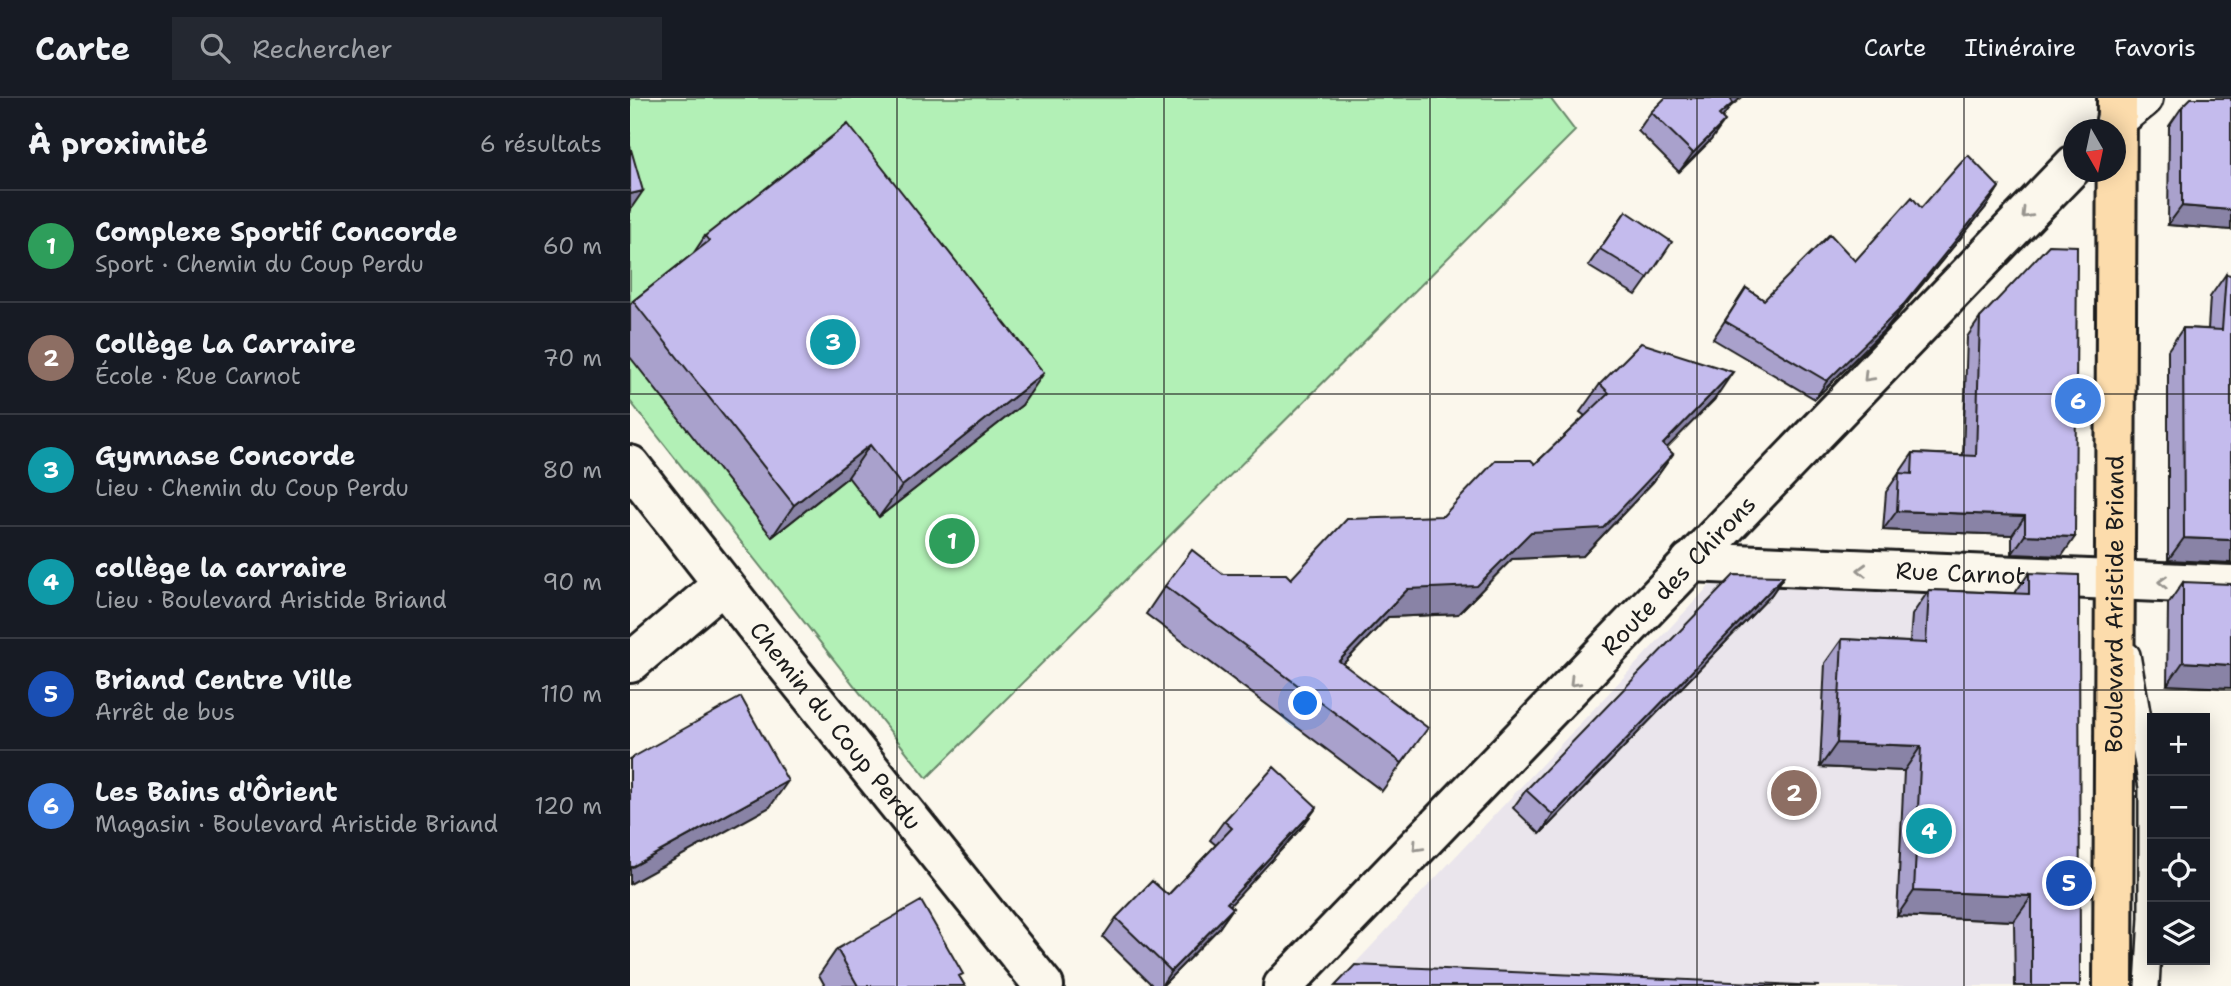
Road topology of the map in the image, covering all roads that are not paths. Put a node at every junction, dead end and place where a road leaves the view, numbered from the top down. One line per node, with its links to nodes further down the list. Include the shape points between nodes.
1 (2121, 111): 5 (main road, Boulevard Aristide Briand)
2 (2063, 175): 4 (street, Route des Chirons, one-way to 4)
3 (630, 465): 6 (street, Chemin du Coup Perdu)
4 (1690, 562): 5 (street, Rue Carnot, one-way to 4); 10 (street, Route des Chirons, one-way to 10)
5 (2116, 581): 7 (street, Rue Carnot, one-way to 5); 11 (main road, Boulevard Aristide Briand); 12 (lane, via 2151,787)
6 (723, 584): 8 (street); 9 (street, Chemin du Coup Perdu)
7 (2231, 585)
8 (630, 663)
9 (1044, 986)
10 (1283, 986)
11 (2113, 986)
12 (2147, 986)

